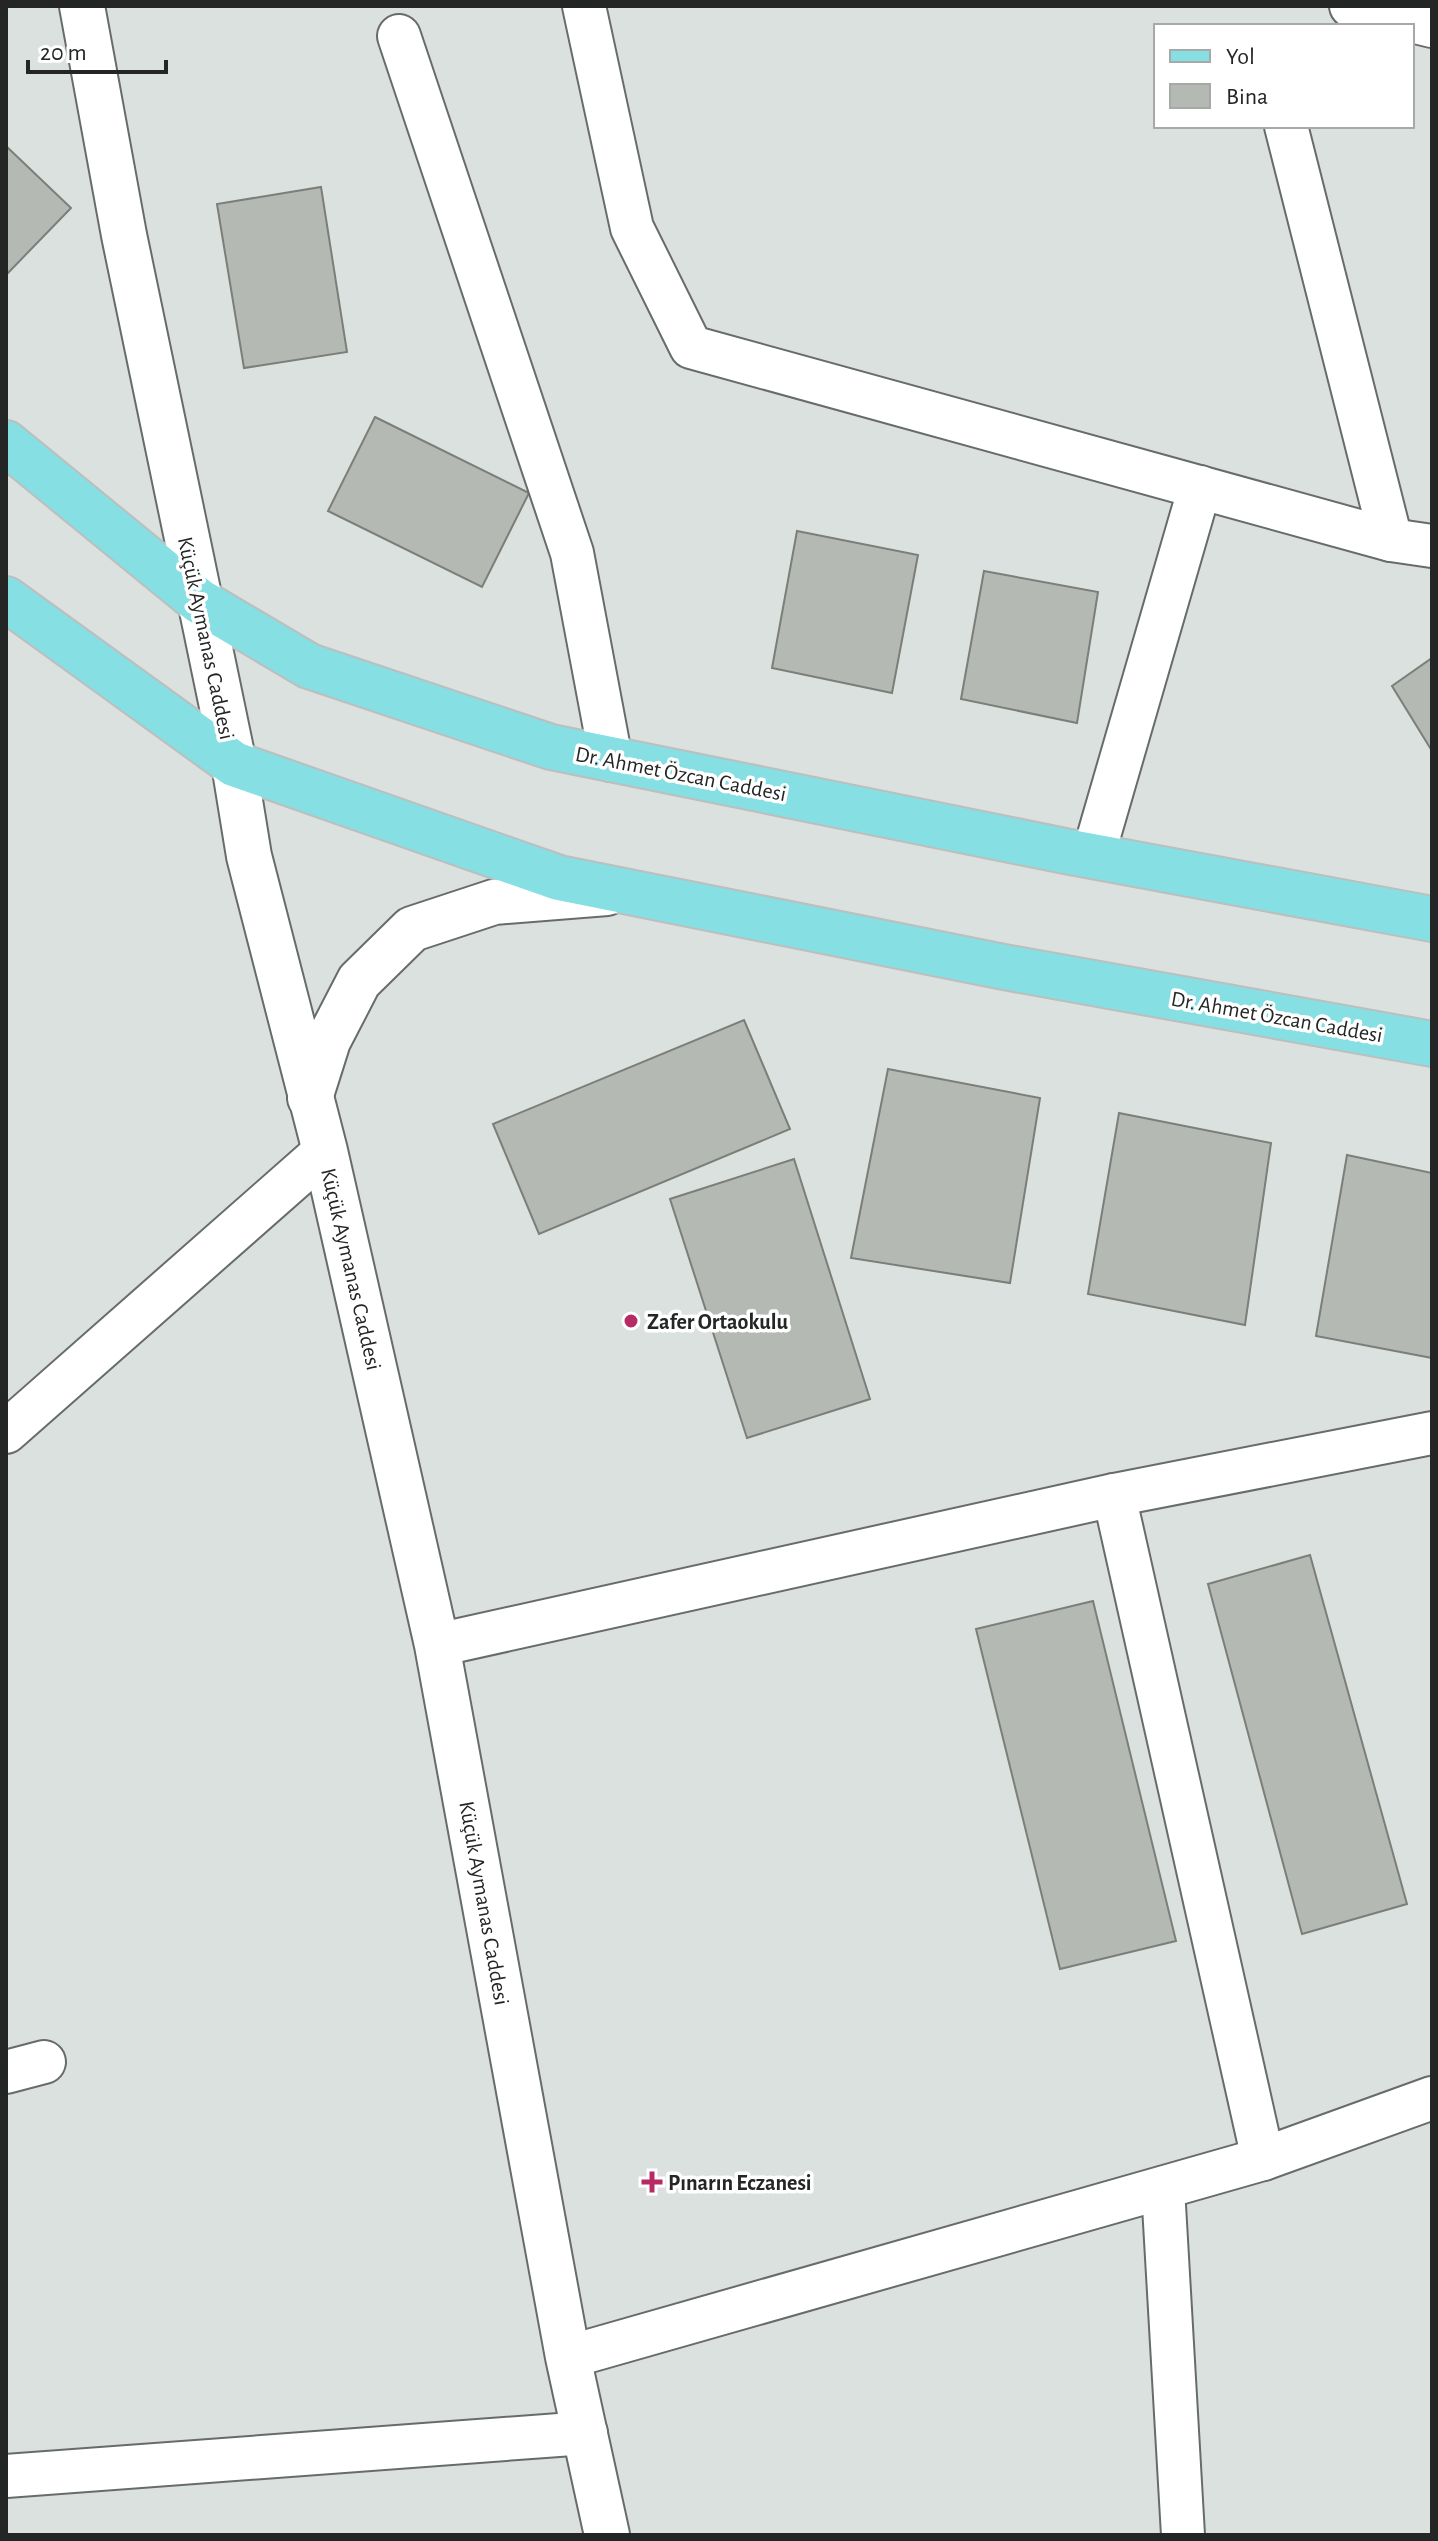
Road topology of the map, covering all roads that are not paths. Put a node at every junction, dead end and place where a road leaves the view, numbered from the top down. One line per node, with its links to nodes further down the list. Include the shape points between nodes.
1 (82, 6): 12 (street, Küçük Aymanas Caddesi)
2 (584, 6): 8 (street, via 632,228 691,347)
3 (1351, 13): 4 (street)
4 (1432, 26)
5 (399, 36): 13 (street, via 572,553)
6 (1287, 128): 9 (street)
7 (6, 443): 12 (main road, Dr. Ahmet Özcan Caddesi)
8 (1200, 487): 9 (street); 15 (street)
9 (1391, 540): 10 (street)
10 (1432, 546)
11 (6, 599): 14 (main road, Dr. Ahmet Özcan Caddesi)
12 (199, 601): 13 (main road, Dr. Ahmet Özcan Caddesi, via 309,666 551,747); 14 (street, Küçük Aymanas Caddesi)
13 (611, 760): 15 (main road, Dr. Ahmet Özcan Caddesi)
14 (234, 764): 16 (main road, Dr. Ahmet Özcan Caddesi, via 559,878); 19 (street, Küçük Aymanas Caddesi, via 249,856)
15 (1093, 856): 17 (main road, Dr. Ahmet Özcan Caddesi)
16 (629, 892): 18 (main road, Dr. Ahmet Özcan Caddesi); 19 (street, via 494,902 412,929 359,981 328,1041)
17 (1432, 919)
18 (1432, 1044)
19 (310, 1098): 20 (street, Küçük Aymanas Caddesi)
20 (325, 1151): 21 (street); 24 (street, Küçük Aymanas Caddesi)
21 (6, 1432)
22 (1432, 1433): 23 (street)
23 (1114, 1495): 24 (street); 26 (street)
24 (437, 1645): 28 (street, Küçük Aymanas Caddesi)
25 (1432, 2098): 26 (street)
26 (1263, 2159): 27 (street)
27 (1163, 2188): 28 (street); 32 (street)
28 (568, 2357): 29 (street, Küçük Aymanas Caddesi)
29 (586, 2433): 30 (street); 31 (street, Küçük Aymanas Caddesi)
30 (6, 2476)
31 (607, 2535)
32 (1183, 2535)

